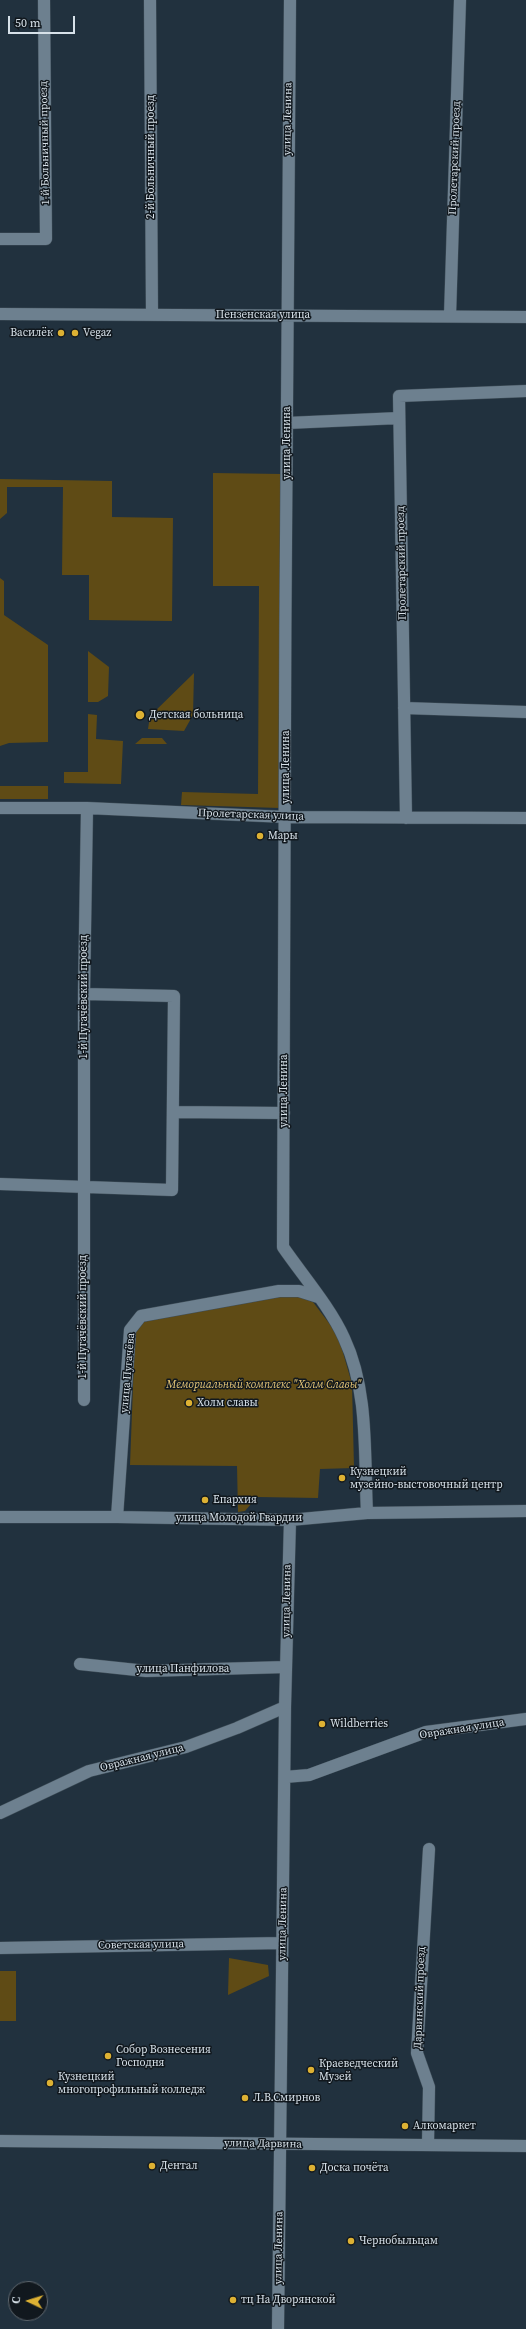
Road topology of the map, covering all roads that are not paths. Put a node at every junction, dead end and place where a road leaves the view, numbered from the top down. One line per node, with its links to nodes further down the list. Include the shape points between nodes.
1 (44, 0): 5 (street, 1-й Больничный проезд, via 46,239)
2 (150, 0): 7 (street, 2-й Больничный проезд)
3 (290, 0): 8 (street, улица Ленина)
4 (460, 0): 9 (street, Пролетарский проезд)
5 (0, 239)
6 (0, 314): 7 (street, Пензенская улица)
7 (152, 314): 8 (street, Пензенская улица)
8 (286, 315): 9 (street, Пензенская улица); 13 (street, улица Ленина)
9 (450, 316): 10 (street, Пензенская улица)
10 (526, 317)
11 (526, 391): 12 (street, Пролетарский проезд, via 399,396)
12 (399, 418): 13 (street); 14 (street, Пролетарский проезд)
13 (287, 423): 18 (street, улица Ленина)
14 (404, 708): 15 (street); 19 (street, Пролетарский проезд)
15 (526, 712)
16 (0, 808): 17 (street, Пролетарская улица)
17 (87, 808): 18 (street, Пролетарская улица); 21 (street, 1-й Пугачёвский проезд)
18 (286, 817): 19 (street, Пролетарская улица); 23 (street, улица Ленина)
19 (406, 818): 20 (street, Пролетарская улица)
20 (526, 818)
21 (84, 994): 22 (street, via 174,996); 25 (street, 1-й Пугачёвский проезд)
22 (174, 1112): 23 (street); 25 (street, via 172,1190)
23 (284, 1113): 26 (street, улица Ленина, via 283,1247)
24 (0, 1184): 25 (street)
25 (83, 1186): 27 (street, 1-й Пугачёвский проезд)
26 (318, 1298): 29 (street, улица Ленина, via 334,1319 354,1365 361,1395); 31 (street, улица Пугачёва, via 299,1291 280,1291 141,1316 130,1330)
27 (84, 1400)
28 (526, 1511): 29 (street, улица Молодой Гвардии)
29 (367, 1513): 32 (street, улица Молодой Гвардии)
30 (0, 1517): 31 (street, улица Молодой Гвардии)
31 (117, 1517): 32 (street, улица Молодой Гвардии)
32 (290, 1520): 34 (street, улица Ленина)
33 (80, 1664): 34 (street, улица Панфилова, via 146,1672)
34 (286, 1667): 35 (street, улица Ленина)
35 (285, 1707): 37 (street, улица Ленина); 38 (street, Овражная улица, via 186,1747 89,1771)
36 (526, 1719): 37 (street, Овражная улица, via 426,1732 309,1775)
37 (285, 1777): 40 (street, улица Ленина)
38 (0, 1813)
39 (429, 1849): 44 (street, Дарвинский проезд, via 417,2053 429,2087)
40 (282, 1943): 41 (street, Советская улица); 43 (street, улица Ленина)
41 (0, 1948)
42 (0, 2141): 43 (street, улица Дарвина)
43 (280, 2144): 44 (street, улица Дарвина); 46 (street, улица Ленина)
44 (428, 2144): 45 (street, улица Дарвина)
45 (526, 2146)
46 (278, 2329)

